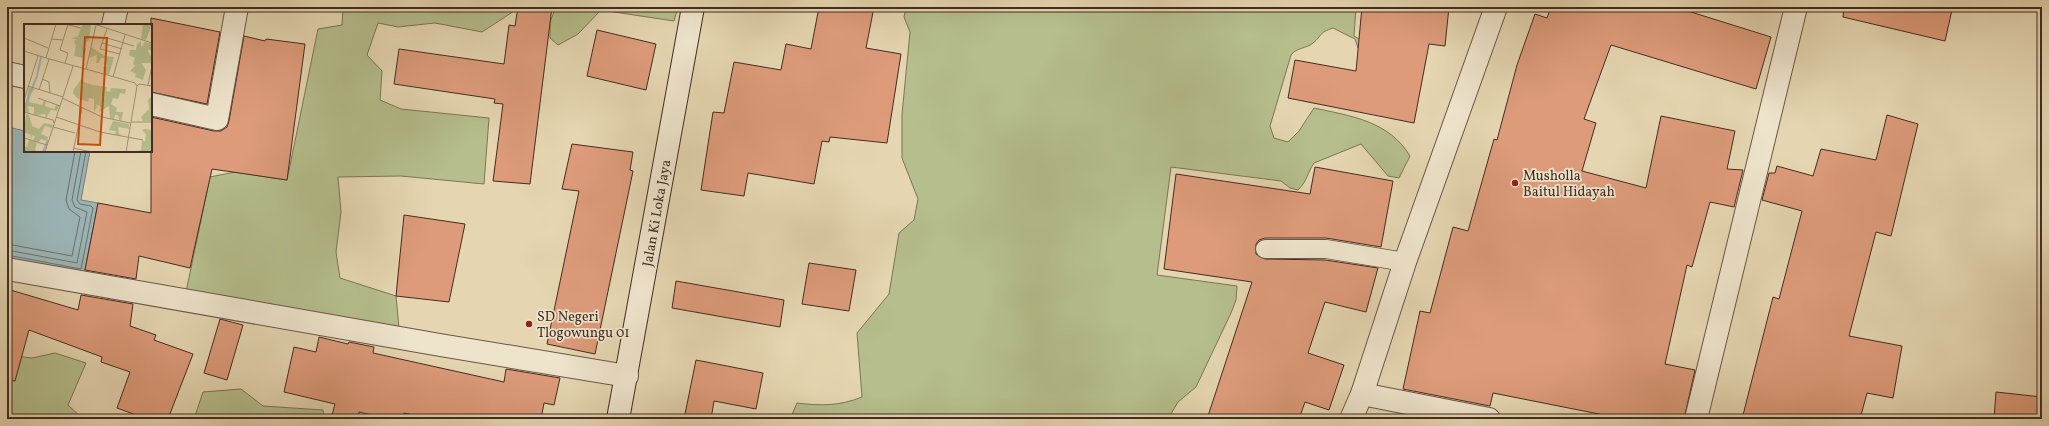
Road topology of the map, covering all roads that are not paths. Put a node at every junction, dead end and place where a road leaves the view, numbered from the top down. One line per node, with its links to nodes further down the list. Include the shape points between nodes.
1 (116, 7): 6 (street)
2 (237, 7): 9 (street, via 217,119)
3 (694, 7): 13 (street, Jalan Ki Loka Jaya)
4 (1496, 7): 11 (street)
5 (1796, 7): 18 (street)
6 (113, 24)
7 (7, 73): 8 (street)
8 (24, 77)
9 (152, 104)
10 (1265, 249): 11 (lane, via 1326,249)
11 (1405, 262): 14 (street)
12 (7, 269): 13 (street)
13 (627, 376): 15 (street, Jalan Ki Loka Jaya)
14 (1362, 394): 16 (street); 17 (street)
15 (618, 419)
16 (1351, 419)
17 (1489, 419)
18 (1696, 419)

